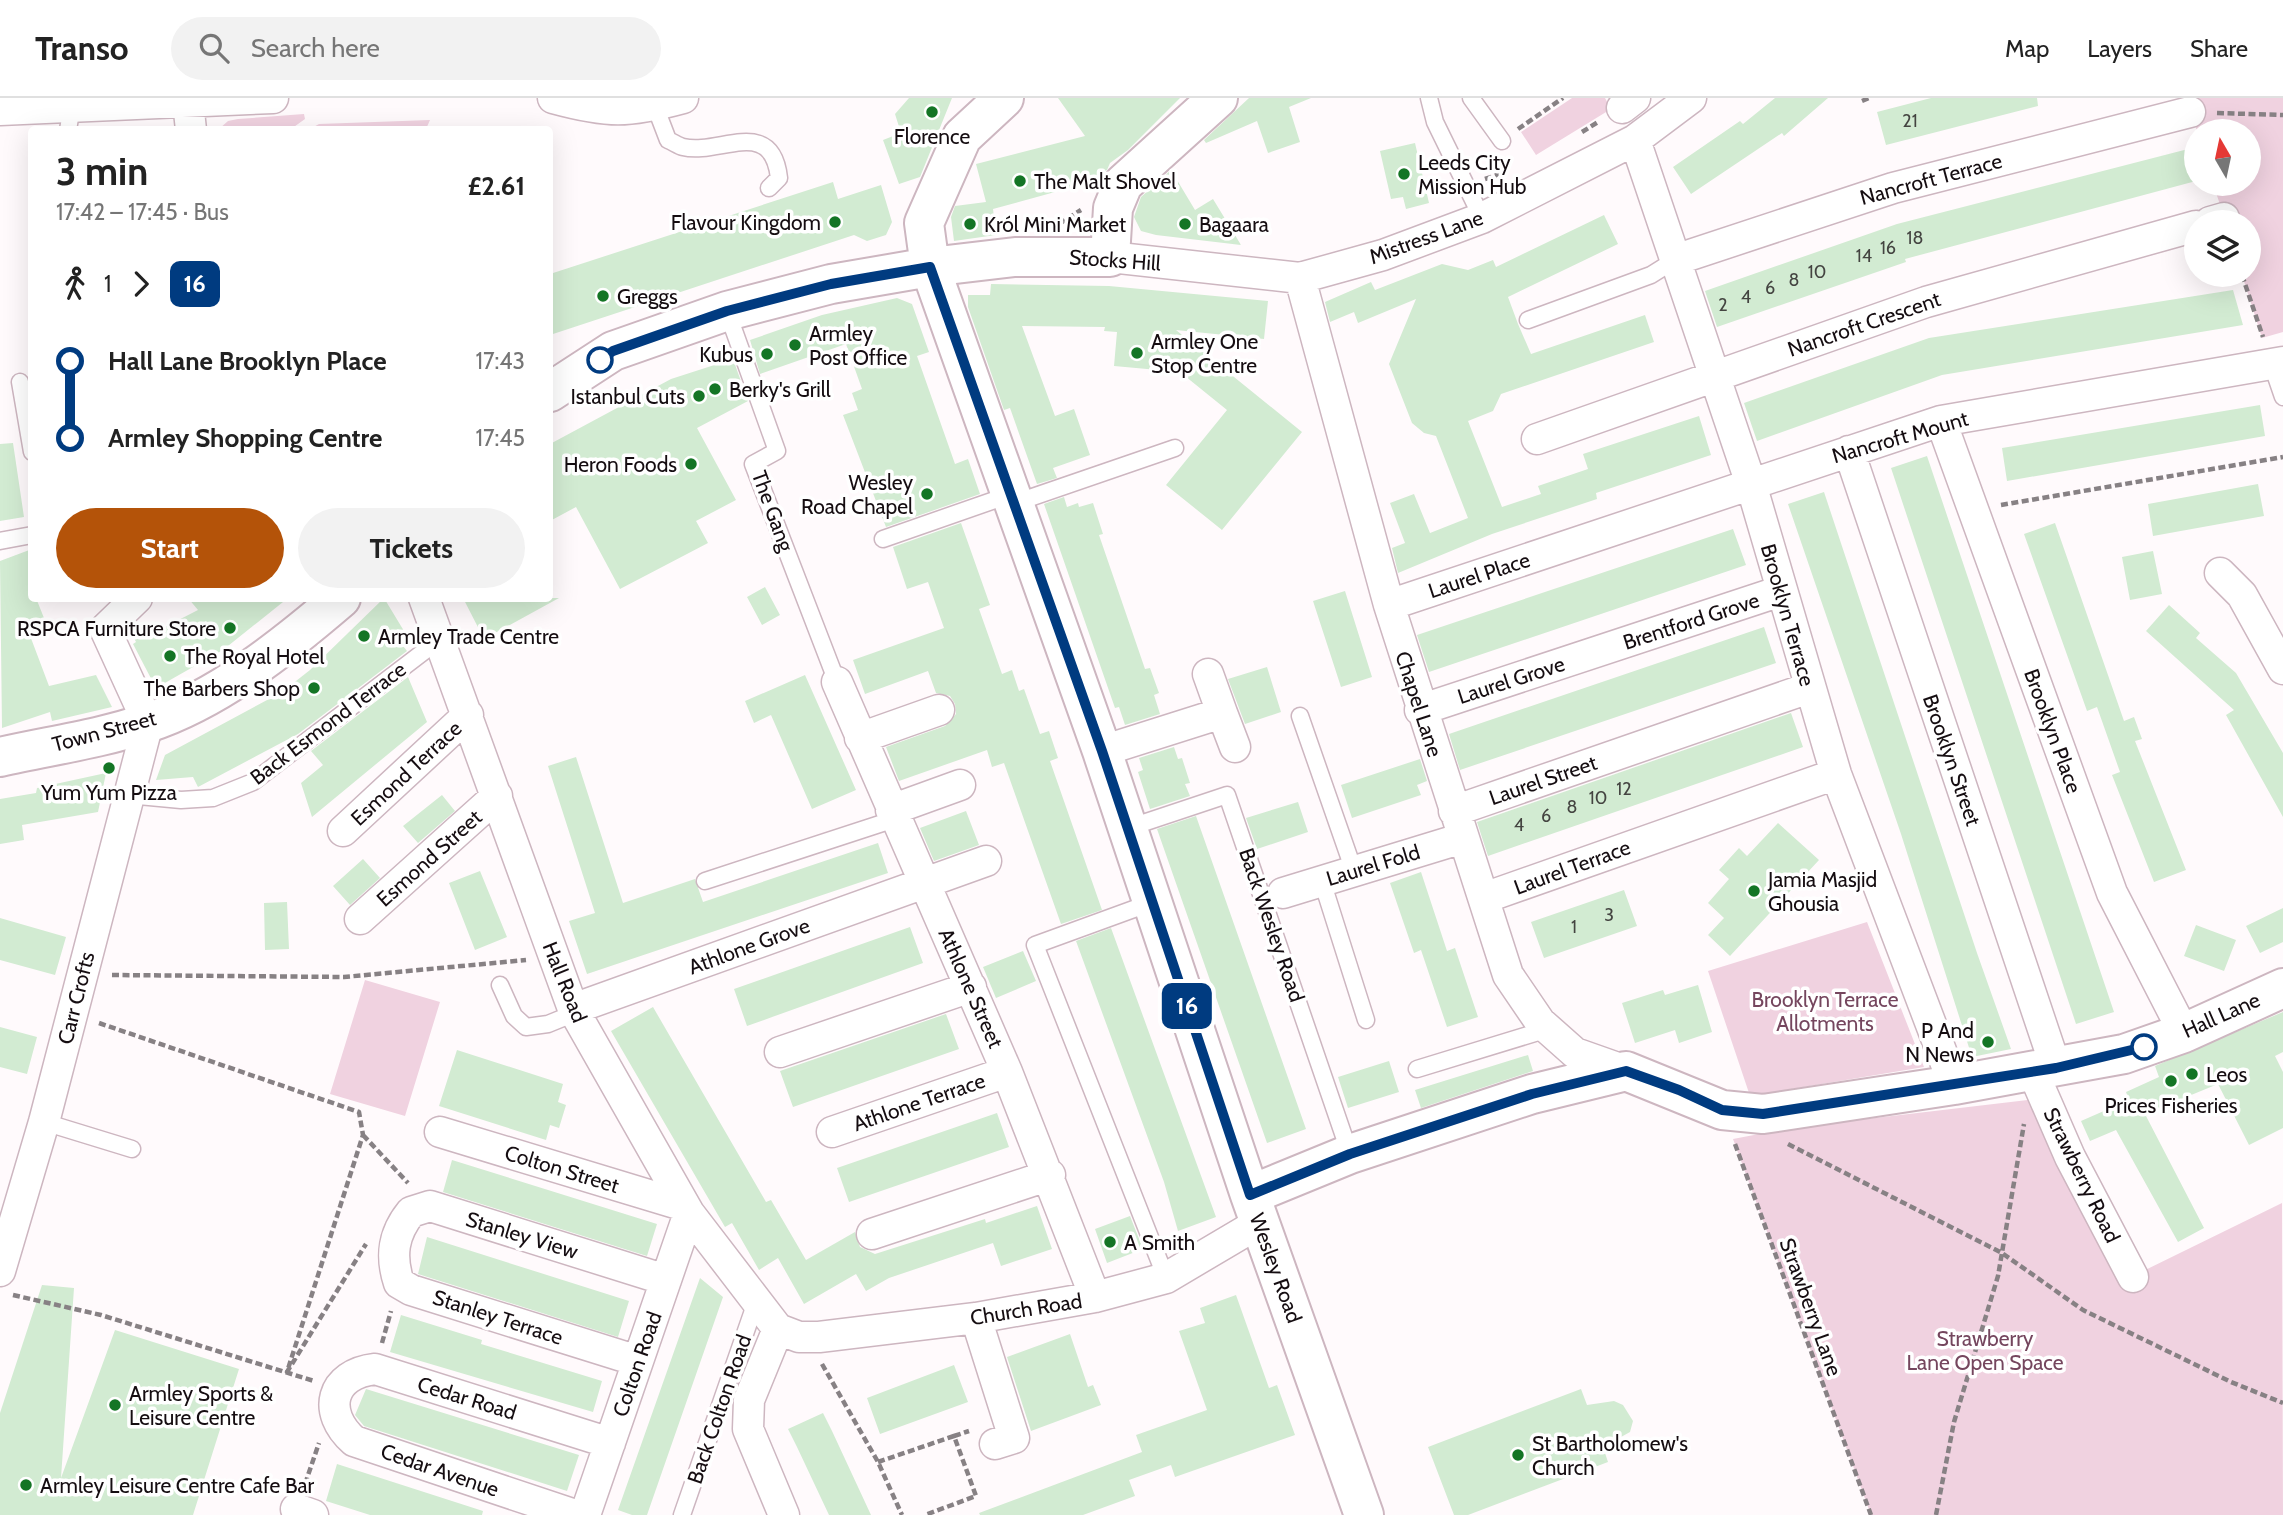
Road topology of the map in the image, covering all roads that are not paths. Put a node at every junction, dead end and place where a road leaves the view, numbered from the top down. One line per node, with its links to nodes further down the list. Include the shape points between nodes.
1 (273, 98): 11 (street)
2 (553, 98): 8 (street, via 625,112)
3 (1004, 98): 20 (street, Wesley Road, via 962,137 934,198 924,223)
4 (1218, 98): 18 (street, via 1123,184 1113,208)
5 (1429, 98): 16 (lane, via 1435,122)
6 (1471, 98): 13 (lane)
7 (1691, 98): 14 (street, Mistress Lane)
8 (669, 102): 15 (lane, via 668,139 684,148 750,141 768,150 778,165 779,178)
9 (0, 110): 12 (street)
10 (2190, 111): 19 (street, Nancroft Terrace, via 1893,188)
11 (190, 116): 12 (street)
12 (70, 118)
13 (1507, 137)
14 (1634, 140): 16 (street, Mistress Lane); 19 (street, Brooklyn Terrace)
15 (769, 188)
16 (1482, 218): 21 (street, Mistress Lane, via 1383,255)
17 (2184, 229): 25 (street, Nancroft Crescent, via 1926,302)
18 (1110, 257): 20 (street, Stocks Hill, via 1015,257); 21 (street, Stocks Hill)
19 (1675, 260): 23 (lane, via 1651,275); 25 (street, Brooklyn Terrace)
20 (930, 267): 22 (street, via 831,284); 35 (street, Wesley Road)
21 (1300, 278): 45 (street, Chapel Lane)
22 (727, 311): 27 (street, via 613,351); 50 (lane, The Gang, via 777,451 753,464)
23 (1528, 320)
24 (2277, 363): 28 (lane); 29 (street, Nancroft Mount)
25 (1716, 375): 31 (street, Nancroft Crescent); 34 (street, Brooklyn Terrace)
26 (20, 382): 30 (lane)
27 (553, 390)
28 (2283, 397)
29 (1941, 421): 33 (street, Nancroft Mount); 85 (street, Brooklyn Place, via 2112,893)
30 (28, 429)
31 (1537, 439)
32 (1175, 448): 35 (lane)
33 (1849, 451): 34 (street, Nancroft Mount); 88 (street, Brooklyn Street)
34 (1751, 484): 39 (street, Nancroft Mount); 41 (street, Brooklyn Terrace)
35 (1011, 500): 37 (lane); 60 (street, Wesley Road)
36 (28, 536): 38 (lane)
37 (883, 539)
38 (0, 541)
39 (1569, 545): 45 (street, Laurel Place)
40 (2221, 573): 48 (street, via 2242,595)
41 (1781, 591): 47 (street, Brentford Grove); 51 (street, Brooklyn Terrace)
42 (133, 602): 57 (street, via 105,629)
43 (336, 602): 57 (street, Town Street, via 277,654)
44 (425, 602): 46 (street, Hall Road)
45 (1389, 606): 53 (street, Chapel Lane)
46 (439, 640): 55 (street, Hall Road); 64 (lane, Back Esmond Terrace, via 253,782 213,798 181,800)
47 (1601, 651): 53 (street, Laurel Grove)
48 (2283, 669)
49 (1208, 674): 54 (street)
50 (837, 682): 58 (street, Athlone Street)
51 (1809, 688): 62 (street, Brooklyn Terrace); 67 (street, Laurel Street, via 1631,750)
52 (939, 710): 58 (street)
53 (1420, 710): 67 (street, Chapel Lane)
54 (1222, 713): 59 (street); 60 (street)
55 (468, 715): 65 (street, Hall Road); 69 (street, Esmond Terrace)
56 (1300, 716): 71 (lane)
57 (148, 723): 61 (street, Town Street); 64 (street, Carr Crofts)
58 (860, 738): 66 (street, Athlone Street)
59 (1235, 747)
60 (1102, 751): 68 (street, Wesley Road)
61 (0, 757)
62 (1836, 774): 76 (street, Laurel Terrace); 91 (street, Brooklyn Terrace)
63 (960, 785): 66 (street)
64 (128, 794): 92 (street, Carr Crofts)
65 (497, 796): 78 (street, Esmond Street); 82 (street, Hall Road)
66 (893, 814): 72 (lane); 74 (street, Athlone Street)
67 (1459, 825): 71 (street, Laurel Fold); 76 (street, Chapel Lane)
68 (1128, 828): 77 (street, Wesley Road); 96 (lane, Back Wesley Road, via 1227,795)
69 (343, 831)
70 (986, 861): 74 (street, Athlone Grove)
71 (1354, 872): 73 (street, Laurel Fold)
72 (705, 881)
73 (1322, 881): 75 (street, Laurel Fold); 83 (lane)
74 (925, 884): 80 (street, Athlone Street); 82 (street, Athlone Grove)
75 (1283, 893)
76 (1484, 898): 84 (street, Chapel Lane, via 1508,975)
77 (1153, 902): 98 (street, Wesley Road); 103 (lane, via 1035,945)
78 (360, 919)
79 (500, 985): 82 (lane, via 514,1016 526,1027 548,1024)
80 (971, 986): 86 (street); 90 (street, Athlone Street)
81 (2283, 988): 85 (street, Hall Lane)
82 (574, 1011): 99 (street, Hall Road)
83 (1366, 1020)
84 (1548, 1029): 87 (lane); 89 (street, Chapel Lane, via 1575,1053)
85 (2184, 1033): 88 (street, Hall Lane, via 2124,1054)
86 (780, 1052)
87 (1417, 1069)
88 (2044, 1070): 91 (street, Hall Lane); 102 (street, Strawberry Road, via 2070,1157)
89 (1626, 1071): 91 (street, Hall Lane, via 1722,1110 1763,1114); 96 (street, Church Road, via 1532,1094)
90 (1007, 1072): 94 (street, Athlone Terrace); 97 (street, Athlone Street)
91 (1954, 1085)
92 (44, 1122): 95 (lane); 101 (street, Carr Crofts)
93 (440, 1132): 99 (street, Colton Street)
94 (832, 1132)
95 (132, 1149)
96 (1350, 1154): 98 (street, Church Road)
97 (1050, 1175): 100 (street); 106 (street, Athlone Street)
98 (1254, 1209): 103 (street, Church Road); 118 (street, Wesley Road)
99 (687, 1210): 104 (street, Colton Road); 107 (street, Hall Road)
100 (872, 1234)
101 (2, 1254)
102 (2133, 1276)
103 (1166, 1278): 106 (street, Church Road)
104 (666, 1280): 105 (street, Stanley View, via 430,1206 411,1212 380,1242); 110 (street, Colton Road)
105 (399, 1283): 110 (street, Stanley Terrace)
106 (1095, 1297): 108 (street, Church Road)
107 (756, 1302): 109 (street, Hall Road); 116 (lane, Back Colton Road)
108 (976, 1318): 109 (street, Church Road); 113 (street, via 1014,1438)
109 (791, 1333): 117 (street, via 749,1400 748,1429)
110 (638, 1361): 112 (street, Colton Road)
111 (375, 1369): 112 (street, Cedar Road); 114 (street, Cedar Avenue, via 357,1371 345,1379 335,1397 334,1414 340,1429 354,1441)
112 (610, 1443): 115 (street, Colton Road)
113 (995, 1444)
114 (575, 1515)
115 (585, 1515)
116 (682, 1515)
117 (783, 1515)
118 (1364, 1515)

